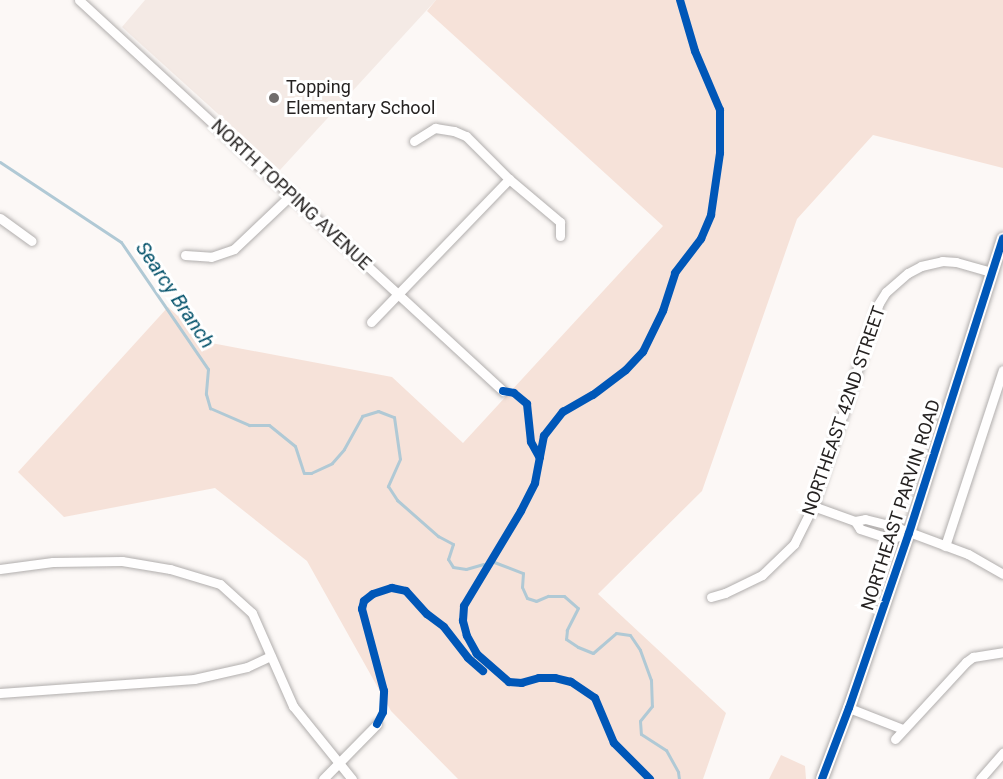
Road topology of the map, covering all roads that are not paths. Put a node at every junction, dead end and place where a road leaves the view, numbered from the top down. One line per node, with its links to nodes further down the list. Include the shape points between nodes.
1 (79, 0): 4 (street, NORTH TOPPING AVENUE)
2 (414, 141): 3 (street, via 435,128 454,130 471,139)
3 (509, 178): 6 (street, via 560,222); 11 (street)
4 (291, 195): 9 (street, via 234,249 211,257); 11 (street, NORTH TOPPING AVENUE)
5 (0, 218): 8 (street)
6 (560, 236)
7 (1003, 239): 10 (main road, NORTHEAST PARVIN ROAD)
8 (32, 241)
9 (185, 255)
10 (992, 272): 15 (street, NORTHEAST 42ND STREET, via 956,261 942,261 908,273 886,292 879,303); 16 (main road, NORTHEAST PARVIN ROAD)
11 (398, 294): 12 (street); 14 (street, NORTH TOPPING AVENUE)
12 (371, 322)
13 (1002, 375): 17 (street)
14 (503, 391)
15 (813, 506): 16 (street, via 855,521 865,519); 20 (street, NORTHEAST 42ND STREET, via 794,544 776,565 746,584)
16 (909, 533): 17 (street); 24 (main road, NORTHEAST PARVIN ROAD)
17 (945, 546): 19 (street, via 974,556)
18 (0, 569): 22 (street, via 53,562 122,561 195,575 229,589 252,613)
19 (1003, 574)
20 (711, 597)
21 (1003, 652): 26 (street, via 973,657 966,662)
22 (271, 656): 23 (street, via 222,674); 29 (street, via 293,706)
23 (0, 693)
24 (849, 708): 26 (street); 32 (main road, NORTHEAST PARVIN ROAD)
25 (377, 724): 29 (street)
26 (903, 729): 27 (street)
27 (895, 738)
28 (1003, 753): 33 (street)
29 (339, 761): 30 (street); 31 (street)
30 (323, 779)
31 (352, 779)
32 (822, 779)
33 (980, 779)

